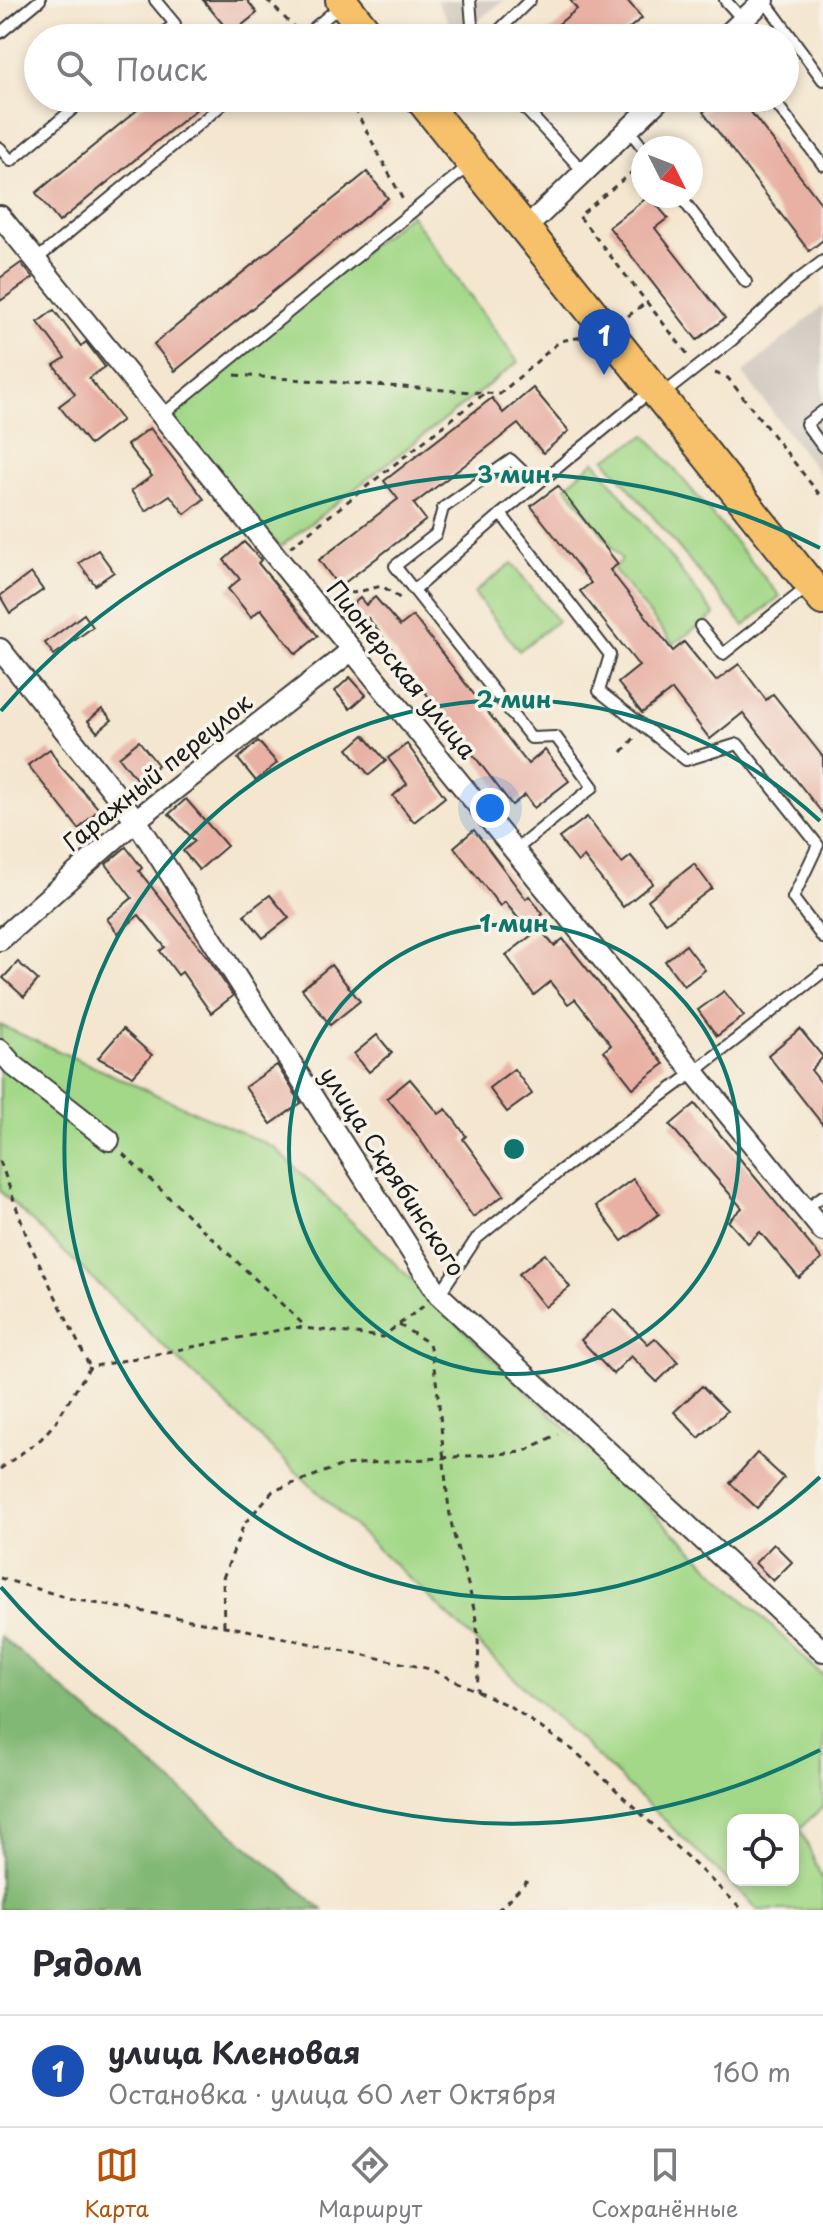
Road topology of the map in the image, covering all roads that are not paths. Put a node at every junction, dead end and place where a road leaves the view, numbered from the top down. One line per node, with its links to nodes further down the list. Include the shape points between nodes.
1 (40, 0): 16 (lane)
2 (155, 0): 9 (lane)
3 (470, 0): 12 (lane)
4 (530, 0): 13 (lane)
5 (725, 0): 8 (lane)
6 (764, 0): 8 (street); 15 (lane)
7 (342, 2): 10 (lane); 11 (main road)
8 (743, 20): 14 (street)
9 (175, 24)
10 (317, 24)
11 (360, 24)
12 (472, 24)
13 (505, 24)
14 (739, 24)
15 (782, 24)
16 (0, 33)
17 (799, 47): 18 (lane)
18 (823, 80)
19 (69, 112): 27 (lane, via 11,161)
20 (213, 112): 34 (lane)
21 (431, 112): 28 (main road)
22 (528, 112): 30 (lane)
23 (647, 112): 25 (street)
24 (783, 112): 29 (lane)
25 (629, 130): 26 (lane); 30 (street)
26 (634, 136)
27 (0, 148)
28 (472, 163): 33 (main road); 39 (lane)
29 (823, 165)
30 (584, 172): 33 (street)
31 (689, 208): 36 (lane)
32 (0, 216): 34 (street, Пионерская улица)
33 (525, 229): 37 (main road)
34 (36, 260): 39 (street, Пионерская улица)
35 (823, 261): 37 (lane, via 731,341)
36 (746, 282)
37 (656, 393): 41 (lane); 44 (main road)
38 (823, 411): 40 (lane, via 806,424)
39 (162, 415): 47 (street, Пионерская улица)
40 (823, 447)
41 (536, 484): 42 (lane); 43 (lane, via 511,460 443,508 436,534 395,566)
42 (501, 514): 43 (lane); 50 (lane, via 610,655 599,691 686,760 738,744 818,845 793,898)
43 (414, 590): 49 (lane, via 531,738 556,737 593,787)
44 (817, 592): 45 (lane, via 723,654)
45 (700, 626)
46 (0, 649): 48 (street, улица Скрябинского)
47 (352, 650): 48 (street, Гаражный переулок); 49 (street, Пионерская улица)
48 (136, 820): 51 (street, Гаражный переулок); 59 (street, улица Скрябинского)
49 (514, 851): 54 (street, Пионерская улица)
50 (823, 938)
51 (0, 940)
52 (823, 972): 54 (lane)
53 (0, 1050): 55 (street)
54 (693, 1073): 57 (street, Пионерская улица); 59 (lane, via 476,1239)
55 (109, 1140)
56 (823, 1196): 57 (lane)
57 (805, 1209): 58 (street, Пионерская улица)
58 (823, 1231)
59 (439, 1295): 60 (street, улица Скрябинского)
60 (823, 1651)

